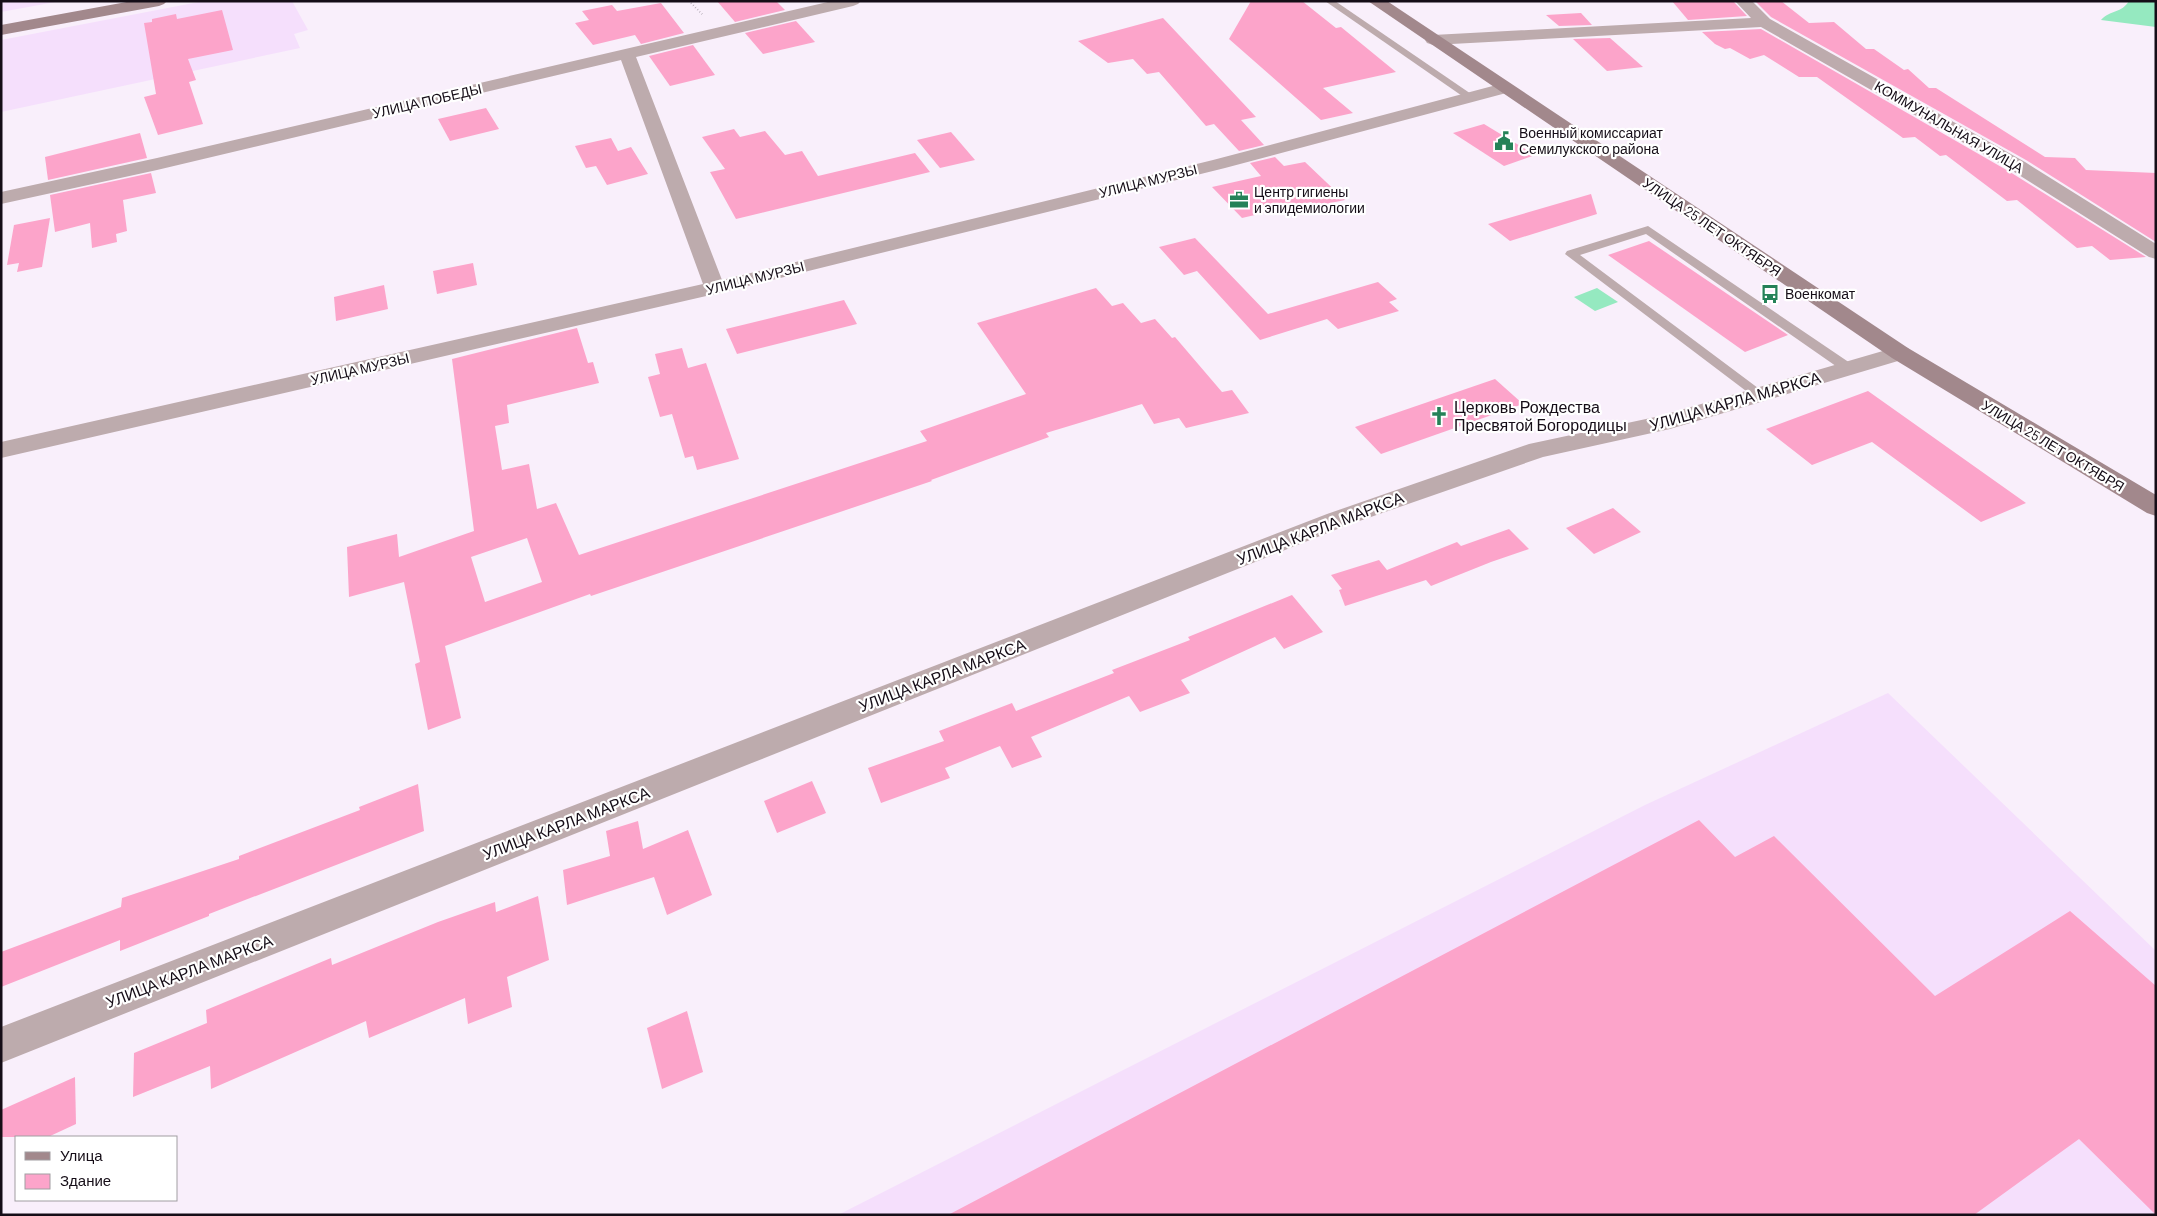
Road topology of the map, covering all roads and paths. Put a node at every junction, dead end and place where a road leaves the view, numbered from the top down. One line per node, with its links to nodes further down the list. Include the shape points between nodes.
1 (159, 1): 7 (street)
2 (853, 1): 9 (street, УЛИЦА ПОБЕДЫ)
3 (1329, 1): 11 (lane)
4 (1376, 1): 8 (street, УЛИЦА 25 ЛЕТ ОКТЯБРЯ)
5 (1743, 1): 6 (street, КОММУНАЛЬНАЯ УЛИЦА)
6 (1764, 22): 8 (street); 13 (street, КОММУНАЛЬНАЯ УЛИЦА, via 2018,166)
7 (1, 30)
8 (1433, 40): 10 (street, УЛИЦА 25 ЛЕТ ОКТЯБРЯ)
9 (627, 54): 12 (street, УЛИЦА ПОБЕДЫ); 14 (street)
10 (1504, 88): 11 (street, УЛИЦА МУРЗЫ); 15 (street, УЛИЦА 25 ЛЕТ ОКТЯБРЯ)
11 (1472, 98): 14 (street, УЛИЦА МУРЗЫ)
12 (1, 198)
13 (2156, 253)
14 (715, 288): 18 (street, УЛИЦА МУРЗЫ)
15 (1900, 353): 16 (street, УЛИЦА КАРЛА МАРКСА); 19 (street, УЛИЦА 25 ЛЕТ ОКТЯБРЯ)
16 (1848, 368): 17 (street, УЛИЦА КАРЛА МАРКСА); 17 (lane, via 1648,230 1571,254)
17 (1759, 394): 20 (street, УЛИЦА КАРЛА МАРКСА, via 1662,423 1538,450 1336,520)
18 (1, 450)
19 (2156, 508)
20 (1, 1045)

